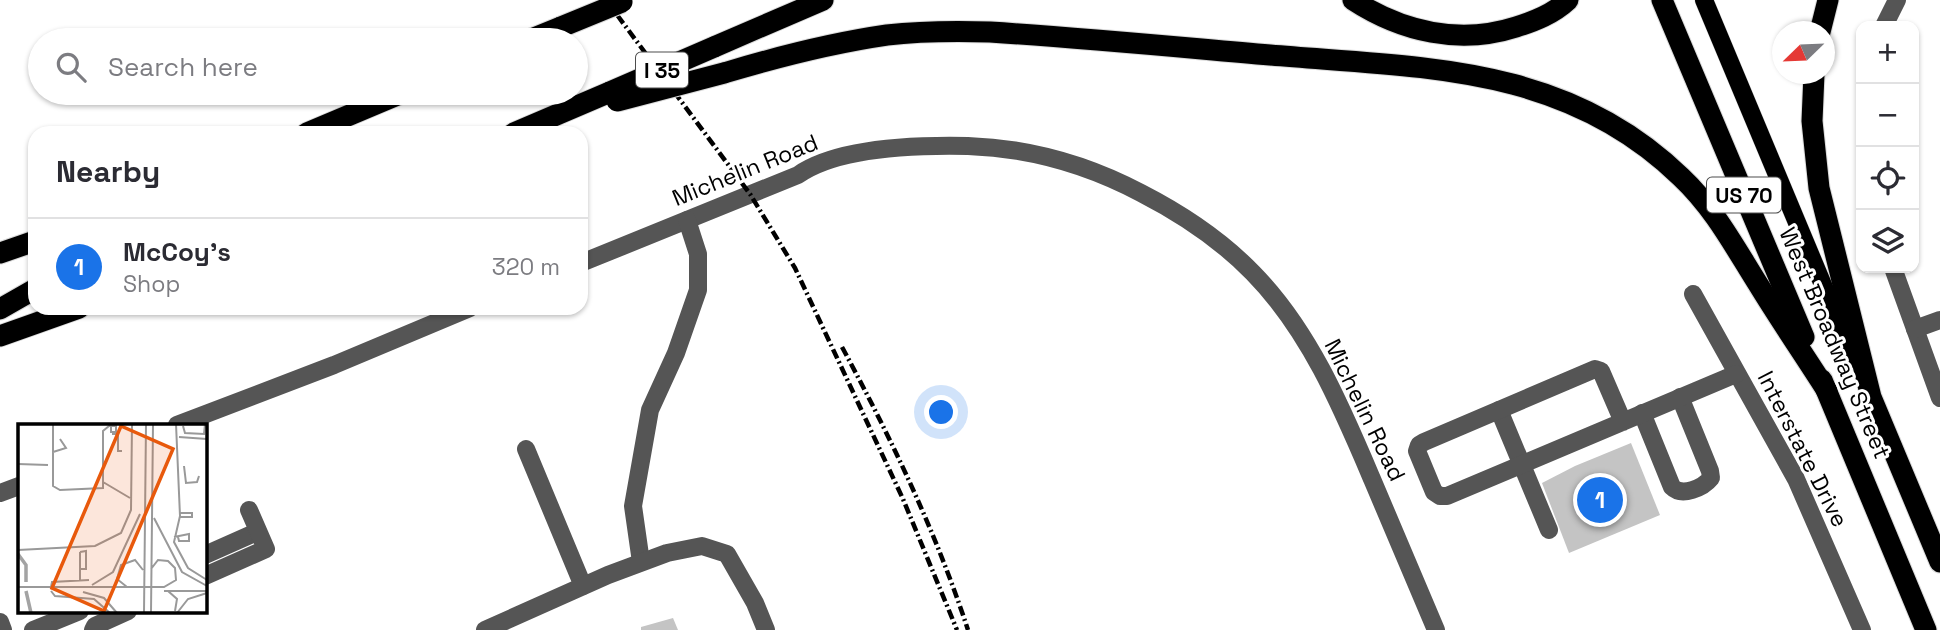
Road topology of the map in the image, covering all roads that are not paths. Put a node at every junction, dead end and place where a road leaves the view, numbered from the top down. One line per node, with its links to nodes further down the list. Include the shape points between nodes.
1 (823, 0): 13 (highway, I 35, bridge)
2 (1353, 0): 3 (highway, via 1404,26 1458,36 1486,35 1530,23)
3 (1568, 0)
4 (1662, 0): 35 (highway, West Broadway Street / US 70)
5 (1704, 0): 37 (main road, West Broadway Street)
6 (1828, 0): 9 (highway)
7 (1897, 0): 10 (street)
8 (624, 1): 11 (highway, bridge)
9 (1823, 21)
10 (1886, 21)
11 (559, 28)
12 (1814, 84): 37 (highway, via 1819,188)
13 (614, 97): 14 (highway, I 35); 35 (highway, bridge, via 776,57 888,35 937,31 1426,69 1512,82 1609,121 1683,178 1725,229)
14 (588, 104)
15 (373, 105): 17 (highway)
16 (584, 105): 18 (highway, I 35)
17 (323, 126)
18 (531, 126)
19 (687, 220): 22 (street, Michelin Road); 51 (street, via 698,254 698,290 649,410 633,506); 63 (street, Michelin Road, via 809,167 861,153 928,145 980,147 1061,160 1166,206 1203,230 1254,274 1317,361)
20 (28, 243): 21 (highway)
21 (0, 253)
22 (588, 260)
23 (1895, 273): 32 (street)
24 (28, 291): 27 (highway)
25 (28, 293): 28 (highway)
26 (1693, 294): 34 (street, Interstate Drive)
27 (0, 295)
28 (0, 309)
29 (59, 315): 33 (highway)
30 (453, 315): 42 (street)
31 (1940, 320): 32 (street)
32 (1915, 329): 38 (street)
33 (0, 336)
34 (1736, 374): 36 (street); 64 (street, Interstate Drive, via 1796,479)
35 (1827, 391): 65 (highway, West Broadway Street / US 70)
36 (1680, 397): 40 (street); 40 (street, via 1710,471 1706,483 1684,492 1672,487)
37 (1871, 397): 52 (highway, West Broadway Street)
38 (1940, 398)
39 (1499, 410): 41 (street, via 1595,369 1605,378); 44 (street); 44 (street, via 1419,445 1417,451 1434,492 1447,496)
40 (1642, 413): 41 (street)
41 (1623, 422): 44 (street)
42 (180, 424)
43 (526, 449): 54 (street)
44 (1522, 465): 48 (street)
45 (18, 486): 46 (street)
46 (0, 493)
47 (249, 510): 53 (street, via 266,549)
48 (1549, 530)
49 (250, 535): 50 (street)
50 (206, 555)
51 (641, 562): 54 (street); 62 (street, via 702,546 727,554)
52 (1940, 562)
53 (206, 576)
54 (583, 586): 61 (street)
55 (78, 612): 59 (street)
56 (126, 612): 60 (street)
57 (0, 622): 58 (street)
58 (3, 630)
59 (33, 630)
60 (93, 630)
61 (485, 630)
62 (766, 630)
63 (1436, 630)
64 (1862, 630)
65 (1926, 630)

